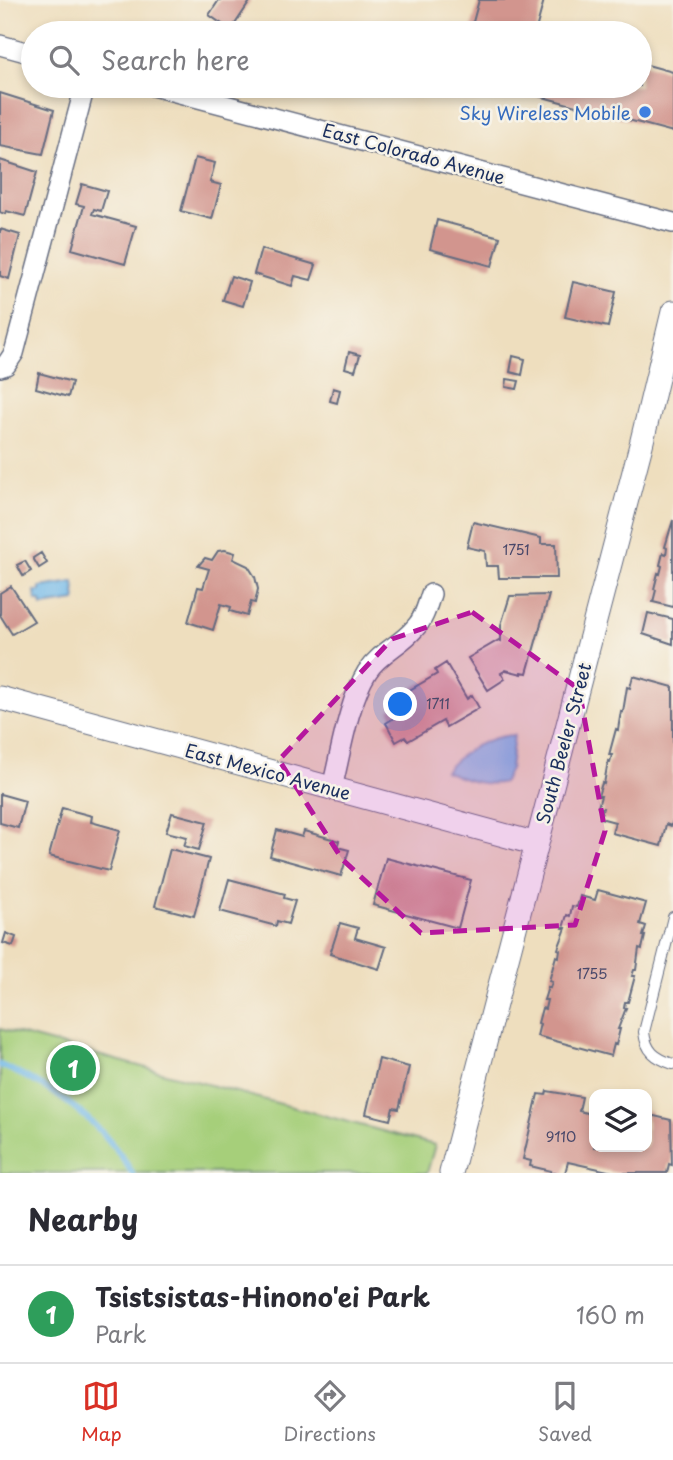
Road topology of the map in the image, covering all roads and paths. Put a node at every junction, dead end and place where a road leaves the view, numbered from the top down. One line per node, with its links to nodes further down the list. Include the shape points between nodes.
1 (0, 44): 2 (street)
2 (21, 50)
3 (82, 98): 7 (street, via 14,353)
4 (201, 98): 5 (street, East Colorado Avenue)
5 (673, 223)
6 (673, 312): 11 (street, South Beeler Street)
7 (0, 367)
8 (431, 594): 10 (street, via 414,630 367,672)
9 (0, 698): 10 (street, East Mexico Avenue)
10 (332, 788): 11 (street, East Mexico Avenue)
11 (537, 844): 14 (street, South Beeler Street)
12 (673, 917): 13 (lane, via 644,1032 648,1049)
13 (673, 1064)
14 (451, 1173)

